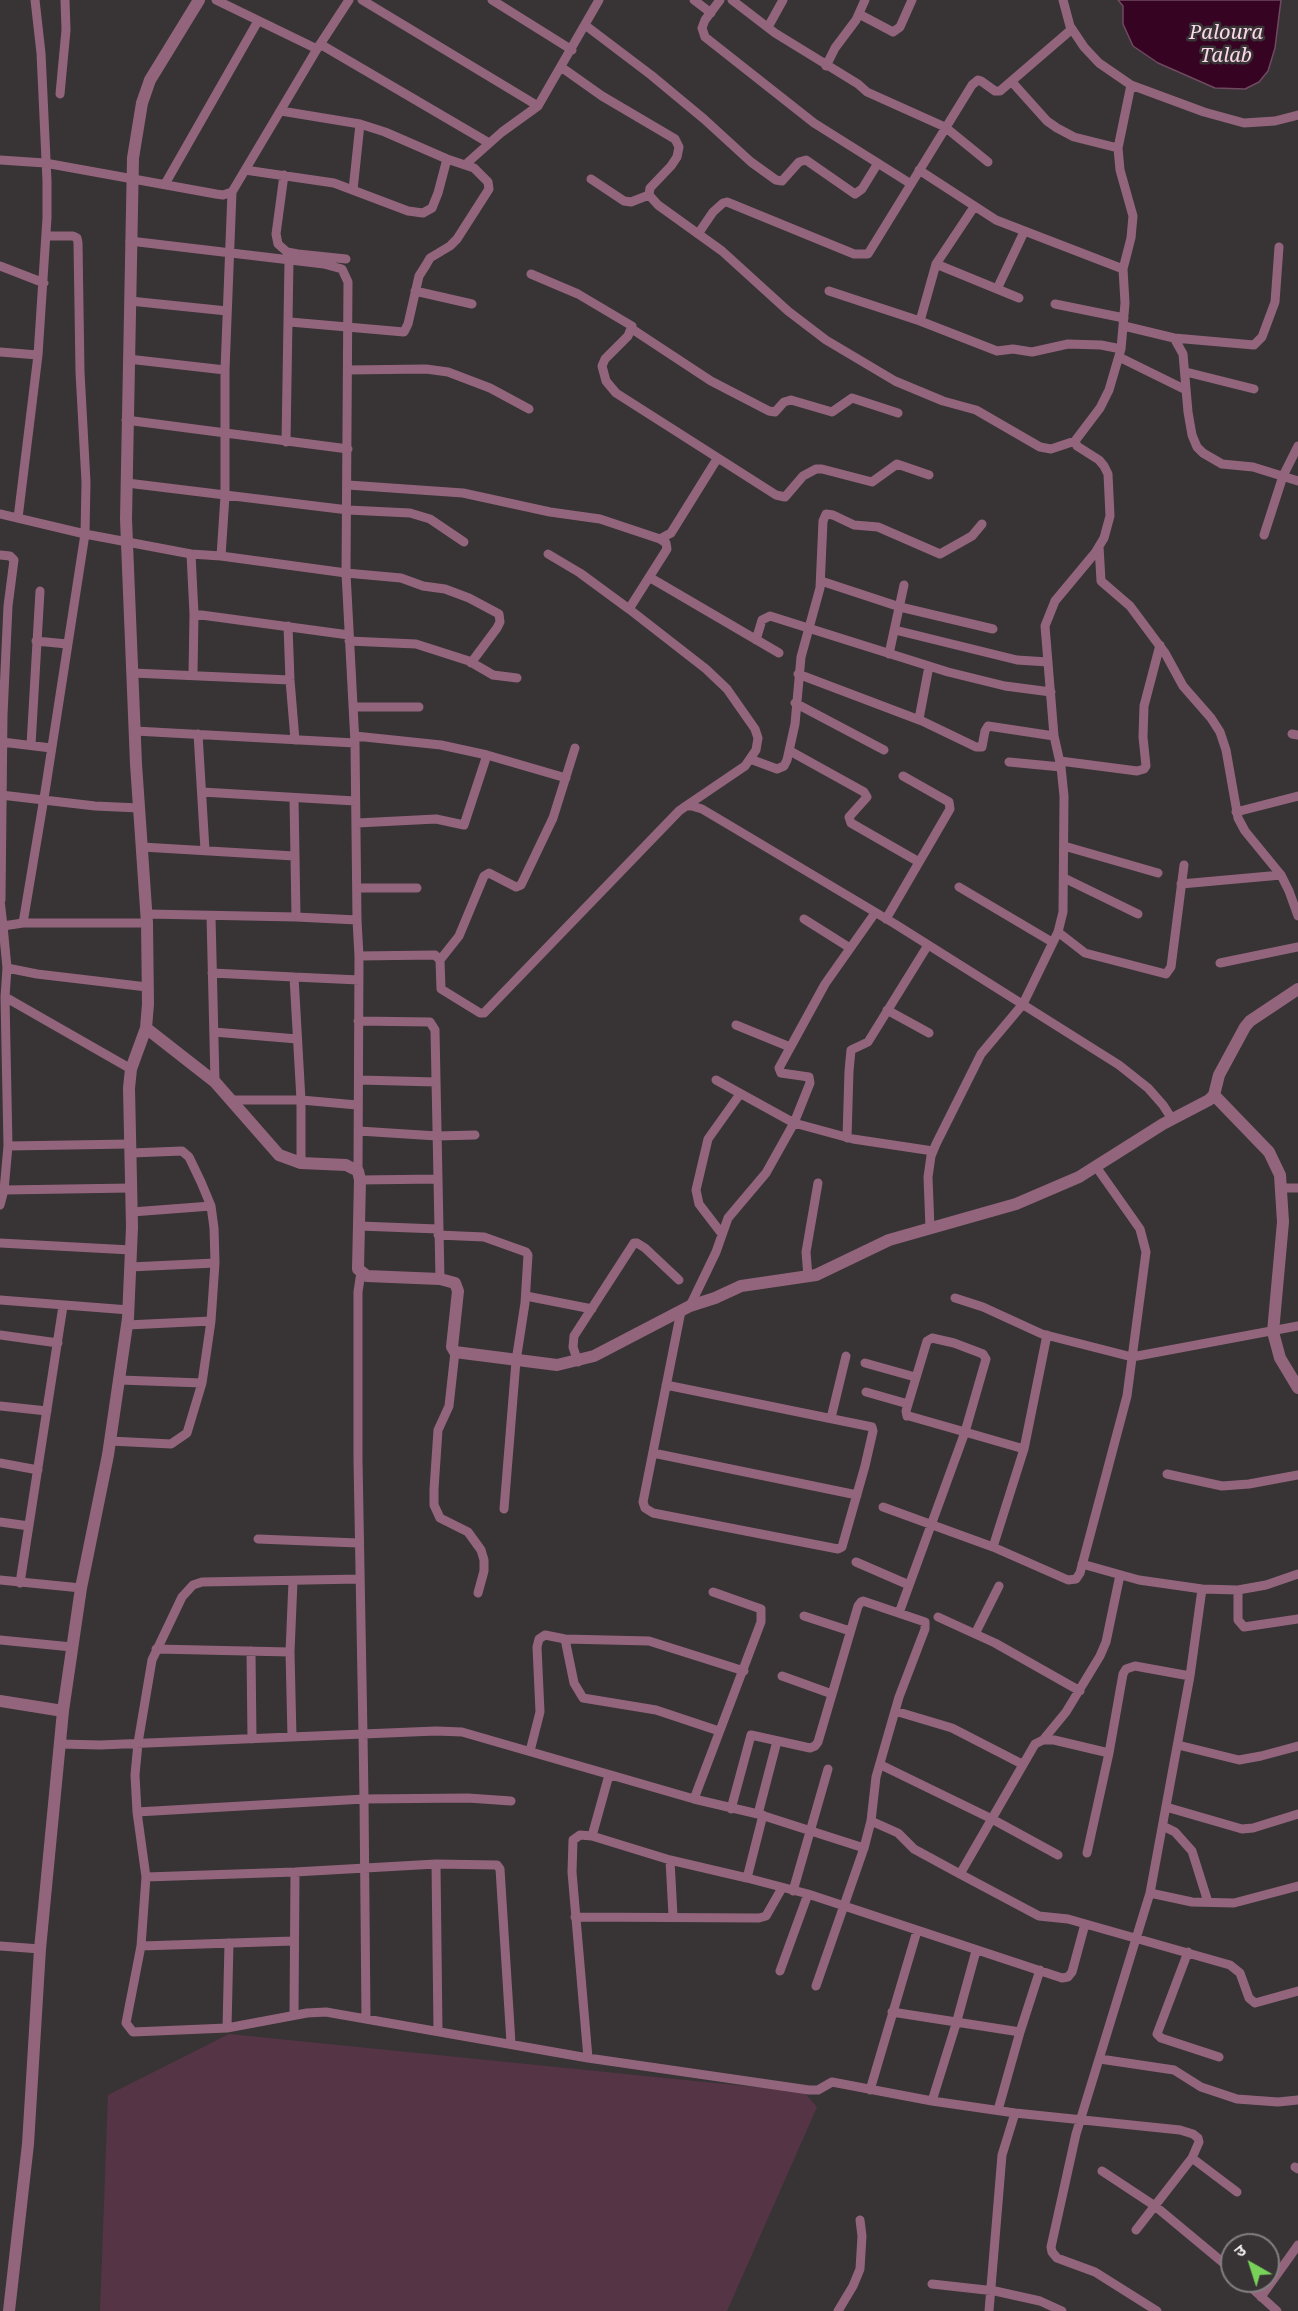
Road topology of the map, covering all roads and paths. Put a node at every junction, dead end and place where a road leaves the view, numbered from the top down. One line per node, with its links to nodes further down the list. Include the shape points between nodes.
1 (35, 0): 39 (street)
2 (65, 0): 28 (street)
3 (199, 0): 46 (street, via 150,80 136,133)
4 (216, 0): 18 (street)
5 (349, 0): 22 (street)
6 (362, 0): 29 (street)
7 (492, 0): 23 (street)
8 (599, 0): 19 (street)
9 (694, 0): 16 (street)
10 (720, 0): 16 (street)
11 (732, 0): 20 (street)
12 (783, 0): 20 (street)
13 (865, 0): 17 (street)
14 (912, 0): 17 (street, via 900,27 892,32)
15 (1063, 0): 21 (street)
16 (711, 12): 40 (street, via 702,28 705,37 814,123)
17 (859, 14): 24 (street)
18 (258, 21): 22 (street); 47 (street)
19 (585, 25): 23 (street); 40 (street, via 651,75 771,177 782,181 799,162 806,160 855,194)
20 (768, 27): 24 (street)
21 (1072, 29): 26 (street); 27 (street, via 1099,63)
22 (319, 46): 30 (street); 34 (street)
23 (572, 50): 25 (street)
24 (826, 66): 33 (street, via 879,99)
25 (561, 67): 29 (street); 51 (street, via 677,142 677,157 650,188)
26 (1012, 82): 33 (street, via 995,92 981,81 975,82); 35 (street, via 1056,128 1074,137)
27 (1131, 85): 31 (street, via 1244,123); 35 (street)
28 (60, 94)
29 (538, 106): 34 (street)
30 (281, 111): 32 (street); 42 (street)
31 (1298, 116)
32 (360, 124): 36 (street); 49 (street)
33 (945, 127): 38 (street); 43 (street)
34 (489, 143): 41 (street)
35 (1118, 148): 63 (street, via 1132,216)
36 (447, 159): 41 (street); 49 (street, via 432,208 423,213)
37 (0, 160): 39 (street)
38 (988, 162)
39 (45, 163): 46 (street); 55 (street)
40 (878, 163): 48 (street)
41 (466, 164): 67 (street, via 480,172 489,189 457,239 429,258)
42 (246, 170): 44 (street); 50 (street)
43 (919, 170): 48 (street); 52 (street)
44 (284, 175): 49 (street); 59 (street, via 278,244 287,252)
45 (591, 178): 51 (street, via 624,201)
46 (132, 180): 47 (street); 56 (street)
47 (165, 184): 50 (street, via 223,195)
48 (911, 184): 54 (street, via 872,250 865,255 854,254 727,202 713,212)
49 (353, 190)
50 (232, 192): 58 (street)
51 (649, 195): 54 (street)
52 (974, 207): 53 (street); 61 (street)
53 (1024, 232): 63 (street); 66 (street)
54 (698, 234): 93 (street, via 826,340 895,381 976,410 1040,447 1050,449)
55 (46, 236): 65 (street); 108 (street, via 72,236 78,243)
56 (130, 241): 58 (street); 70 (street)
57 (1279, 247): 79 (street, via 1275,302 1259,342 1248,346)
58 (230, 254): 60 (street); 73 (street)
59 (346, 259)
60 (289, 260): 75 (street); 77 (street, via 338,267 345,272)
61 (936, 264): 66 (street); 74 (street)
62 (0, 266): 65 (street)
63 (1123, 269): 76 (street)
64 (531, 274): 78 (street, via 626,320)
65 (44, 283): 82 (street)
66 (997, 289): 69 (street)
67 (415, 291): 71 (street); 77 (street, via 404,332)
68 (829, 291): 74 (street)
69 (1019, 298)
70 (130, 300): 73 (street); 83 (street)
71 (472, 304)
72 (1055, 304): 76 (street)
73 (227, 311): 84 (street)
74 (920, 321): 81 (street, via 997,351 1032,352 1068,344 1101,345)
75 (290, 322): 77 (street); 94 (street)
76 (1124, 322): 79 (street); 81 (street)
77 (349, 327): 85 (street)
78 (632, 329): 90 (street, via 711,381 769,411 775,412 791,400 832,412 852,398); 97 (street, via 605,359 601,371 606,381 622,398)
79 (1174, 338): 86 (street, via 1183,354)
80 (0, 352): 82 (street)
81 (1120, 353): 88 (street); 93 (street, via 1110,390)
82 (38, 355): 106 (street)
83 (128, 359): 84 (street); 91 (street)
84 (225, 370): 92 (street)
85 (348, 370): 89 (street, via 448,372); 96 (street)
86 (1186, 372): 87 (street); 88 (street)
87 (1254, 389)
88 (1186, 390): 99 (street, via 1192,435 1203,453 1222,464 1253,467)
89 (530, 409)
90 (898, 413)
91 (126, 420): 92 (street); 101 (street)
92 (226, 435): 94 (street); 103 (street)
93 (1075, 441): 113 (street, via 1099,460 1108,474 1110,516)
94 (286, 442): 96 (street)
95 (1298, 446): 99 (street)
96 (348, 449): 102 (street)
97 (717, 459): 98 (street, via 780,497 790,494 803,476 816,469 872,482 897,464); 110 (street, via 671,533)
98 (929, 474)
99 (1283, 476): 100 (street); 109 (street)
100 (1298, 482)
101 (127, 483): 103 (street); 111 (street)
102 (348, 485): 104 (street); 110 (street, via 463,493 600,519)
103 (225, 495): 104 (street); 117 (street)
104 (348, 510): 112 (street, via 410,513 430,519); 118 (street)
105 (0, 514): 106 (street)
106 (18, 518): 108 (street)
107 (982, 524): 120 (street, via 972,536 940,554 878,527 854,525 826,514)
108 (85, 534): 111 (street); 133 (street)
109 (1264, 535)
110 (660, 539): 119 (street, via 667,549)
111 (126, 542): 114 (street); 140 (street)
112 (464, 542)
113 (1099, 546): 134 (street, via 1101,581 1130,606); 137 (street, via 1049,613 1045,626)
114 (191, 554): 117 (street); 125 (street)
115 (548, 554): 124 (street)
116 (0, 555): 155 (street, via 14,560)
117 (220, 556): 118 (street)
118 (346, 573): 130 (street); 138 (street, via 401,578 451,591 495,610 500,614 500,622)
119 (649, 576): 124 (street); 131 (street)
120 (821, 581): 123 (street); 127 (street)
121 (904, 585): 123 (street)
122 (39, 591): 132 (street)
123 (900, 607): 128 (street); 129 (street)
124 (629, 609): 163 (street, via 706,669 738,702 758,738)
125 (194, 614): 126 (street); 141 (street)
126 (288, 626): 130 (street); 144 (street)
127 (808, 629): 131 (street, via 770,616 762,620); 136 (street); 142 (street)
128 (993, 629)
129 (895, 630): 136 (street); 137 (street, via 1017,660)
130 (349, 638): 138 (street, via 416,645); 147 (street)
131 (756, 640): 135 (street)
132 (36, 641): 133 (street); 156 (street)
133 (67, 644): 157 (street)
134 (1160, 645): 165 (street, via 1143,706 1144,769); 176 (street, via 1183,686 1220,732)
135 (779, 653)
136 (889, 654): 139 (street)
137 (1048, 662): 145 (street)
138 (471, 663): 143 (street, via 493,675)
139 (929, 666): 145 (street, via 1005,686); 149 (street)
140 (133, 673): 141 (street); 150 (street)
141 (193, 674): 144 (street)
142 (798, 674): 146 (street); 149 (street)
143 (517, 678)
144 (290, 680): 153 (street)
145 (1051, 692): 152 (street)
146 (795, 703): 159 (street); 160 (street)
147 (354, 707): 148 (street); 154 (street)
148 (419, 707)
149 (919, 719): 152 (street, via 979,748 984,744 988,726)
150 (135, 731): 151 (street); 175 (street)
151 (198, 734): 153 (street); 168 (street)
152 (1054, 736): 165 (street)
153 (295, 740): 154 (street)
154 (355, 740): 162 (street, via 441,745); 173 (street)
155 (2, 742): 156 (street); 161 (street)
156 (31, 746): 157 (street)
157 (51, 748): 172 (street)
158 (575, 748): 167 (street)
159 (884, 750)
160 (790, 751): 163 (street, via 784,766 777,769); 182 (street, via 864,792 867,797 849,817 850,823)
161 (1, 754): 169 (street)
162 (487, 755): 167 (street); 177 (street, via 464,825 436,819)
163 (750, 759): 174 (street)
164 (1009, 762): 165 (street)
165 (1061, 764): 178 (street)
166 (903, 776): 182 (street, via 951,805)
167 (566, 778): 209 (street, via 553,818 521,885 516,887 489,873 484,876 459,936)
168 (202, 792): 171 (street); 180 (street)
169 (1, 795): 172 (street); 191 (street)
170 (1298, 796): 176 (street)
171 (294, 798): 173 (street); 181 (street)
172 (48, 801): 175 (street); 201 (street)
173 (355, 801): 177 (street)
174 (686, 806): 192 (street, via 702,809); 209 (street, via 484,1013 441,989)
175 (139, 808): 179 (street)
176 (1236, 812): 185 (street, via 1245,831)
177 (357, 823): 189 (street)
178 (1064, 846): 184 (street); 186 (street)
179 (142, 847): 180 (street); 197 (street)
180 (205, 850): 181 (street)
181 (294, 856): 195 (street)
182 (919, 862): 198 (street)
183 (1184, 865): 187 (street)
184 (1158, 873)
185 (1281, 875): 187 (street); 196 (street)
186 (1064, 878): 193 (street); 203 (street)
187 (1181, 884): 203 (street, via 1171,968 1166,974 1085,953)
188 (960, 887): 204 (street)
189 (357, 888): 190 (street); 199 (street)
190 (417, 888)
191 (0, 900): 202 (street)
192 (875, 913): 198 (street); 207 (street)
193 (1138, 915)
194 (210, 916): 195 (street); 197 (street); 212 (street)
195 (296, 916): 199 (street)
196 (1298, 916)
197 (147, 919): 201 (street); 215 (street)
198 (886, 919): 205 (street)
199 (357, 920): 208 (street)
200 (804, 920): 207 (street)
201 (23, 923): 202 (street)
202 (3, 926): 211 (street)
203 (1058, 932): 204 (street)
204 (1052, 942): 218 (street)
205 (928, 945): 218 (street); 219 (street)
206 (1298, 947): 210 (street)
207 (850, 948): 226 (street)
208 (359, 956): 209 (street, via 431,955); 214 (street)
209 (440, 960)
210 (1220, 963)
211 (7, 968): 215 (street); 217 (street)
212 (212, 973): 213 (street); 223 (street)
213 (294, 977): 214 (street); 225 (street)
214 (359, 980): 220 (street)
215 (147, 987): 222 (street)
216 (1298, 989): 234 (street, via 1245,1027 1219,1075)
217 (5, 997): 227 (street); 228 (street)
218 (1023, 1004): 238 (street, via 1135,1076); 246 (street, via 981,1054)
219 (887, 1010): 224 (street); 243 (street, via 868,1042 851,1050)
220 (358, 1021): 229 (street); 232 (street, via 430,1022 435,1030)
221 (736, 1025): 226 (street)
222 (146, 1028): 228 (street); 231 (street)
223 (214, 1032): 225 (street); 231 (street)
224 (929, 1033)
225 (297, 1039): 236 (street)
226 (790, 1047): 239 (street, via 778,1071 811,1080)
227 (3, 1063): 244 (street)
228 (131, 1069): 245 (street)
229 (359, 1080): 232 (street); 237 (street)
230 (716, 1080): 233 (street)
231 (215, 1082): 235 (street)
232 (436, 1082): 242 (street)
233 (740, 1094): 239 (street); 262 (street, via 708,1139 696,1190 699,1204)
234 (1214, 1095): 238 (street); 254 (street, via 1269,1152)
235 (233, 1100): 236 (street); 247 (street, via 270,1147)
236 (301, 1100): 237 (street); 247 (street)
237 (357, 1105): 240 (street)
238 (1172, 1119): 248 (street)
239 (795, 1123): 243 (street); 262 (street, via 766,1173 728,1218)
240 (359, 1131): 242 (street); 249 (street)
241 (475, 1135): 242 (street)
242 (437, 1136): 250 (street)
243 (847, 1138): 246 (street)
244 (8, 1146): 245 (street); 252 (street)
245 (130, 1149): 253 (street); 257 (street, via 175,1150 186,1154)
246 (933, 1151): 260 (street, via 928,1177)
247 (301, 1163): 249 (street, via 346,1165)
248 (1097, 1167): 260 (street, via 1016,1204); 287 (street, via 1140,1229 1146,1252)
249 (359, 1176): 250 (street); 259 (street)
250 (438, 1179): 261 (street)
251 (818, 1183): 268 (street, via 806,1252)
252 (3, 1184): 253 (street); 256 (street)
253 (131, 1188): 258 (street)
254 (1282, 1188): 255 (street); 281 (street, via 1284,1222)
255 (1298, 1188)
256 (0, 1205)
257 (211, 1206): 258 (street); 265 (street)
258 (132, 1212): 264 (street)
259 (359, 1226): 261 (street); 267 (street, via 357,1265)
260 (930, 1228): 268 (street, via 889,1240)
261 (438, 1232): 269 (street); 271 (street, via 484,1237 526,1252)
262 (722, 1234): 275 (street)
263 (0, 1243): 264 (street)
264 (131, 1250): 266 (street)
265 (215, 1263): 266 (street); 278 (street)
266 (130, 1267): 277 (street)
267 (361, 1272): 269 (street, via 374,1277); 316 (street)
268 (808, 1277): 275 (street, via 755,1282)
269 (440, 1279): 285 (street, via 455,1283 458,1291)
270 (679, 1280): 276 (street, via 645,1248 634,1243)
271 (526, 1296): 276 (street); 288 (street)
272 (955, 1298): 283 (street)
273 (0, 1300): 274 (street)
274 (63, 1306): 277 (street); 284 (street)
275 (685, 1308): 289 (street); 294 (street)
276 (592, 1309): 289 (street, via 572,1342)
277 (129, 1310): 279 (street)
278 (211, 1321): 279 (street); 293 (street)
279 (127, 1325): 292 (street)
280 (1298, 1326): 281 (street)
281 (1273, 1332): 287 (street); 295 (street, via 1280,1358)
282 (0, 1335): 284 (street)
283 (1047, 1335): 287 (street); 303 (street)
284 (58, 1343): 299 (street)
285 (454, 1352): 288 (street); 332 (street, via 449,1406 438,1430 434,1504 440,1518 468,1532 481,1550 484,1571)
286 (846, 1356): 300 (street)
287 (1132, 1357): 319 (street, via 1127,1396)
288 (516, 1361): 289 (street, via 557,1365); 311 (street)
289 (578, 1362)
290 (865, 1363): 291 (street)
291 (915, 1377): 297 (street); 301 (street, via 929,1339 954,1343 986,1357)
292 (120, 1380): 293 (street); 302 (street)
293 (202, 1383): 302 (street, via 187,1433 177,1441 160,1445)
294 (666, 1385): 300 (street); 304 (street)
295 (1298, 1388)
296 (867, 1392): 297 (street)
297 (908, 1404): 301 (street, via 907,1416)
298 (0, 1406): 299 (street)
299 (47, 1411): 306 (street)
300 (831, 1418): 309 (street, via 873,1429)
301 (965, 1432): 303 (street); 313 (street)
302 (110, 1441): 328 (street)
303 (1024, 1449): 317 (street)
304 (653, 1453): 309 (street); 309 (street, via 643,1502 652,1513 841,1549)
305 (0, 1463): 306 (street)
306 (38, 1470): 314 (street)
307 (1167, 1474): 308 (street, via 1222,1486)
308 (1298, 1475)
309 (857, 1495)
310 (883, 1507): 313 (street)
311 (504, 1509)
312 (0, 1522): 314 (street)
313 (932, 1524): 317 (street); 326 (street)
314 (29, 1526): 325 (street)
315 (258, 1539): 316 (street)
316 (358, 1543): 322 (street)
317 (993, 1546): 319 (street, via 1068,1580 1077,1579)
318 (856, 1562): 326 (street)
319 (1082, 1564): 321 (street)
320 (1298, 1574): 330 (street, via 1266,1586)
321 (1120, 1575): 329 (street); 348 (street, via 1106,1642)
322 (360, 1579): 324 (street); 355 (street)
323 (0, 1580): 325 (street)
324 (293, 1581): 342 (street, via 197,1583 182,1597); 344 (street)
325 (21, 1583): 328 (street)
326 (909, 1585): 333 (street)
327 (999, 1586): 338 (street)
328 (81, 1588): 341 (street)
329 (1202, 1589): 330 (street); 347 (street)
330 (1238, 1590): 336 (street, via 1239,1620 1244,1627)
331 (713, 1592): 345 (street, via 761,1609 761,1622)
332 (478, 1593)
333 (899, 1612): 337 (street, via 863,1601); 353 (street, via 926,1625)
334 (804, 1616): 337 (street)
335 (938, 1617): 338 (street)
336 (1298, 1619)
337 (850, 1631): 349 (street)
338 (975, 1634): 348 (street)
339 (565, 1639): 345 (street, via 649,1641); 354 (street, via 574,1683 583,1698 656,1710); 364 (street, via 547,1635 539,1639 540,1712)
340 (0, 1640): 341 (street)
341 (72, 1647): 352 (street)
342 (156, 1649): 343 (street); 360 (street, via 148,1670)
343 (251, 1651): 344 (street); 357 (street)
344 (290, 1652): 356 (street)
345 (744, 1671): 354 (street)
346 (783, 1676): 349 (street)
347 (1190, 1676): 362 (street); 365 (street, via 1135,1666 1126,1669)
348 (1080, 1691): 358 (street)
349 (832, 1694): 359 (street, via 815,1746)
350 (0, 1701): 351 (street); 352 (street)
351 (0, 1708)
352 (63, 1711): 361 (street)
353 (895, 1711): 366 (street, via 952,1728); 367 (street)
354 (719, 1731): 371 (street)
355 (363, 1734): 356 (street); 364 (street, via 450,1731); 370 (street)
356 (292, 1737): 357 (street)
357 (252, 1739): 360 (street)
358 (1043, 1740): 365 (street); 366 (street, via 1032,1746)
359 (777, 1741): 374 (street, via 750,1736); 376 (street)
360 (138, 1743): 361 (street); 375 (street)
361 (61, 1744): 409 (street)
362 (1178, 1745): 363 (street, via 1239,1760); 373 (street)
363 (1298, 1746)
364 (530, 1751): 369 (street)
365 (1109, 1753): 384 (street)
366 (1022, 1764): 378 (street)
367 (880, 1765): 378 (street); 379 (street, via 873,1788)
368 (828, 1769): 381 (street)
369 (609, 1775): 371 (street); 382 (street)
370 (364, 1799): 372 (street); 375 (street); 388 (street)
371 (694, 1799): 374 (street)
372 (511, 1801)
373 (1166, 1807): 377 (street, via 1242,1828); 380 (street)
374 (731, 1809): 376 (street)
375 (137, 1812): 391 (street)
376 (761, 1815): 381 (street); 392 (street)
377 (1298, 1815)
378 (992, 1818): 385 (street); 390 (street)
379 (871, 1821): 383 (street); 390 (street, via 898,1833 914,1849)
380 (1163, 1826): 396 (street); 398 (street, via 1175,1832 1192,1851)
381 (812, 1830): 383 (street); 395 (street)
382 (592, 1836): 386 (street); 401 (street, via 579,1835 573,1840)
383 (864, 1848): 399 (street)
384 (1087, 1853)
385 (1058, 1855)
386 (670, 1860): 392 (street); 400 (street)
387 (436, 1864): 388 (street); 421 (street); 423 (street, via 494,1864 500,1869)
388 (364, 1867): 389 (street); 418 (street)
389 (295, 1872): 391 (street); 405 (street)
390 (960, 1874): 402 (street, via 1039,1916)
391 (146, 1877): 408 (street)
392 (747, 1878): 394 (street)
393 (1298, 1886): 398 (street, via 1244,1902)
394 (782, 1888): 395 (street); 400 (street, via 763,1917)
395 (793, 1891): 397 (street)
396 (1150, 1893): 398 (street); 404 (street)
397 (808, 1894): 399 (street); 413 (street)
398 (1208, 1902)
399 (844, 1906): 403 (street); 414 (street)
400 (673, 1916): 401 (street)
401 (575, 1917): 425 (street)
402 (1085, 1924): 404 (street); 412 (street, via 1070,1975 1062,1978)
403 (917, 1931): 410 (street); 416 (street)
404 (1135, 1938): 411 (street); 426 (street)
405 (293, 1941): 406 (street); 417 (street)
406 (229, 1943): 408 (street); 420 (street)
407 (0, 1946): 409 (street)
408 (141, 1946): 420 (street, via 126,2023 129,2029 146,2033)
409 (40, 1948): 446 (street, via 28,2144)
410 (976, 1951): 412 (street); 419 (street)
411 (1188, 1952): 415 (street, via 1235,1968 1255,2003); 424 (street, via 1157,2034)
412 (1040, 1970): 422 (street)
413 (780, 1971)
414 (816, 1986)
415 (1298, 1991)
416 (892, 2012): 419 (street); 427 (street)
417 (294, 2015): 418 (street, via 326,2012); 420 (street)
418 (366, 2019): 421 (street)
419 (957, 2024): 422 (street); 429 (street)
420 (227, 2028)
421 (438, 2031): 423 (street)
422 (1020, 2032): 430 (street)
423 (511, 2043): 425 (street)
424 (1219, 2057)
425 (588, 2058): 427 (street, via 809,2090 832,2082)
426 (1100, 2059): 428 (street, via 1174,2070 1214,2092 1237,2099); 432 (street)
427 (870, 2090): 429 (street)
428 (1298, 2100)
429 (932, 2101): 430 (street)
430 (998, 2110): 431 (street)
431 (1015, 2113): 432 (street); 442 (street, via 1002,2155)
432 (1079, 2120): 433 (street, via 1187,2131 1198,2138); 450 (street, via 1052,2252 1057,2258 1095,2272)
433 (1192, 2158): 435 (street); 436 (street)
434 (1102, 2171): 436 (street)
435 (1237, 2193)
436 (1155, 2206): 438 (street); 440 (street)
437 (860, 2220): 447 (street, via 860,2270)
438 (1136, 2230)
439 (1298, 2247): 444 (street)
440 (1220, 2260)
441 (932, 2284): 442 (street)
442 (991, 2290): 445 (street); 448 (street)
443 (1257, 2293): 444 (street)
444 (1261, 2297): 451 (street)
445 (1039, 2306): 449 (street)
446 (9, 2311)
447 (838, 2311)
448 (989, 2311)
449 (1062, 2311)
450 (1158, 2311)
451 (1277, 2311)

